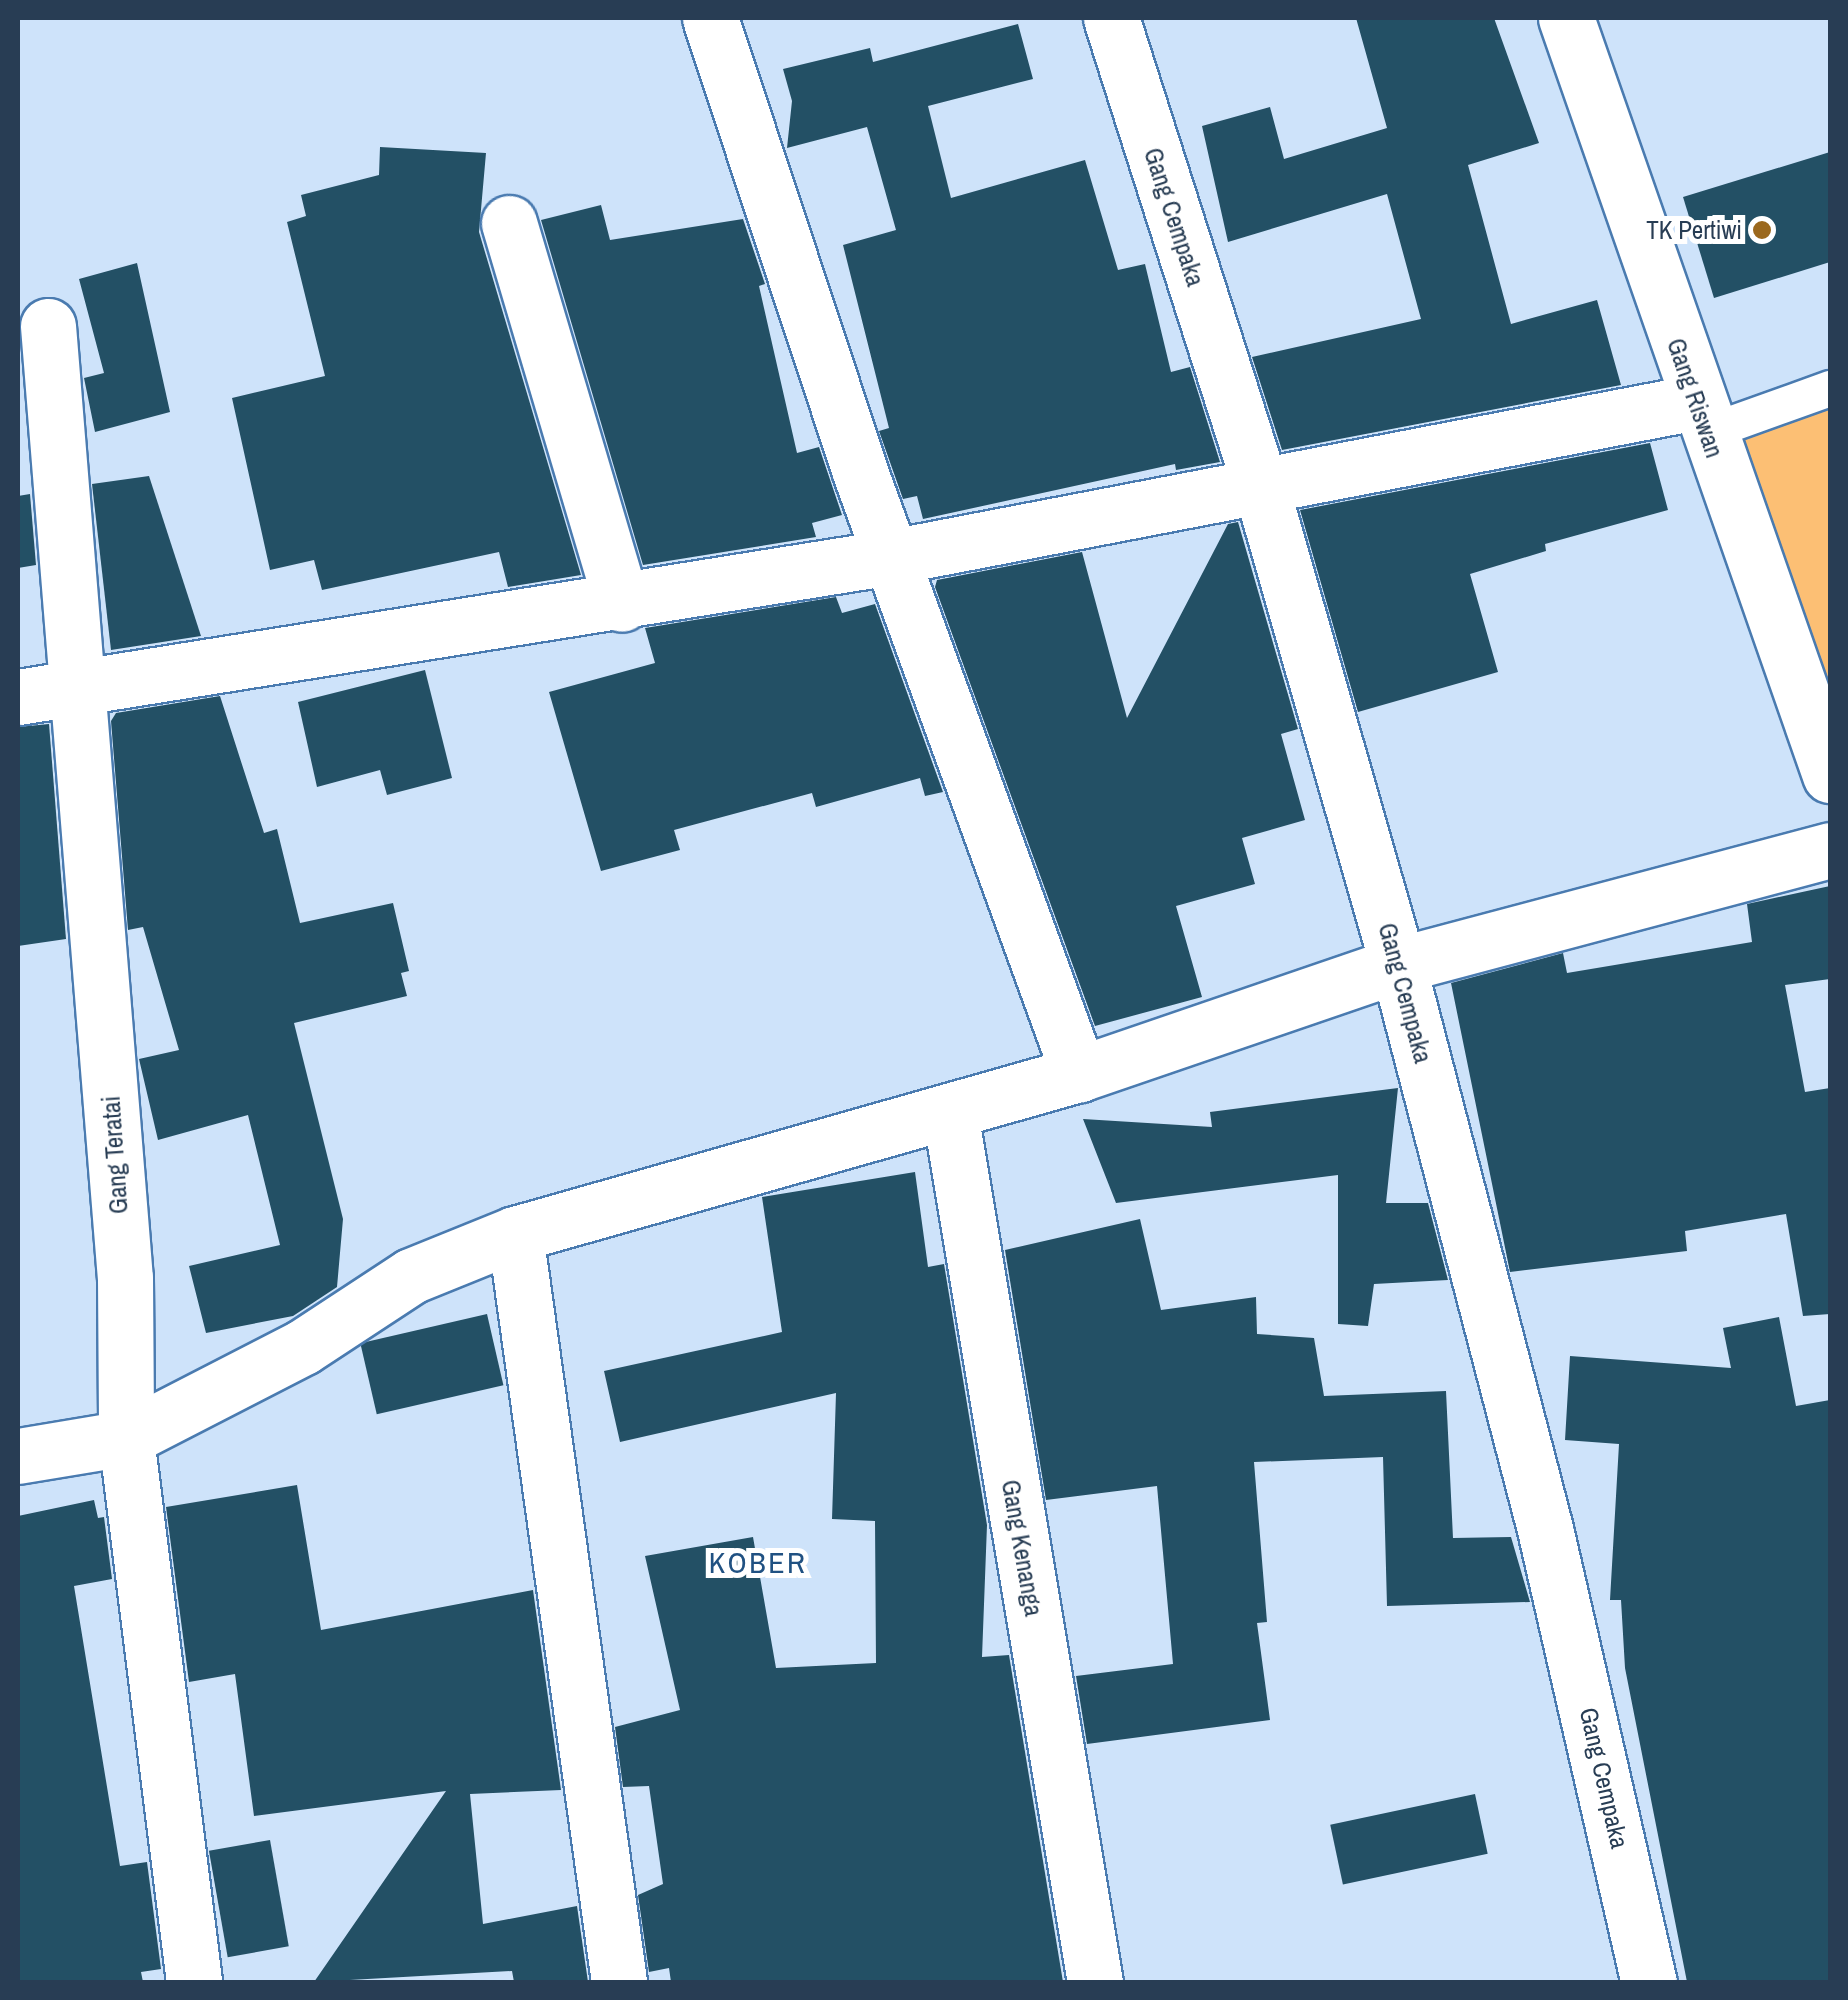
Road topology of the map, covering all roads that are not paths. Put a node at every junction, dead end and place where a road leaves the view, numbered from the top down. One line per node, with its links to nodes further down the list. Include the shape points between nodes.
1 (710, 18): 9 (street)
2 (1111, 18): 8 (street, Gang Cempaka)
3 (1566, 18): 7 (street, Gang Riswan)
4 (508, 223): 10 (street)
5 (48, 326): 11 (street, Gang Teratai)
6 (1830, 388): 7 (lane)
7 (1701, 417): 8 (street); 13 (street, Gang Riswan)
8 (1261, 487): 9 (street); 15 (street, Gang Cempaka)
9 (891, 558): 10 (street); 16 (street)
10 (622, 604): 11 (street)
11 (80, 690): 12 (street); 19 (street, Gang Teratai, via 125,1278)
12 (18, 697)
13 (1830, 776)
14 (1830, 850): 15 (street)
15 (1398, 965): 16 (street); 24 (street, Gang Cempaka, via 1546,1528)
16 (1079, 1074): 17 (street)
17 (950, 1113): 18 (street); 23 (street, Gang Kenanga)
18 (515, 1234): 19 (street, via 411,1276 304,1347); 22 (street)
19 (126, 1438): 20 (street); 21 (street, Gang Teratai)
20 (18, 1456)
21 (194, 1982)
22 (619, 1982)
23 (1095, 1982)
24 (1649, 1982)

